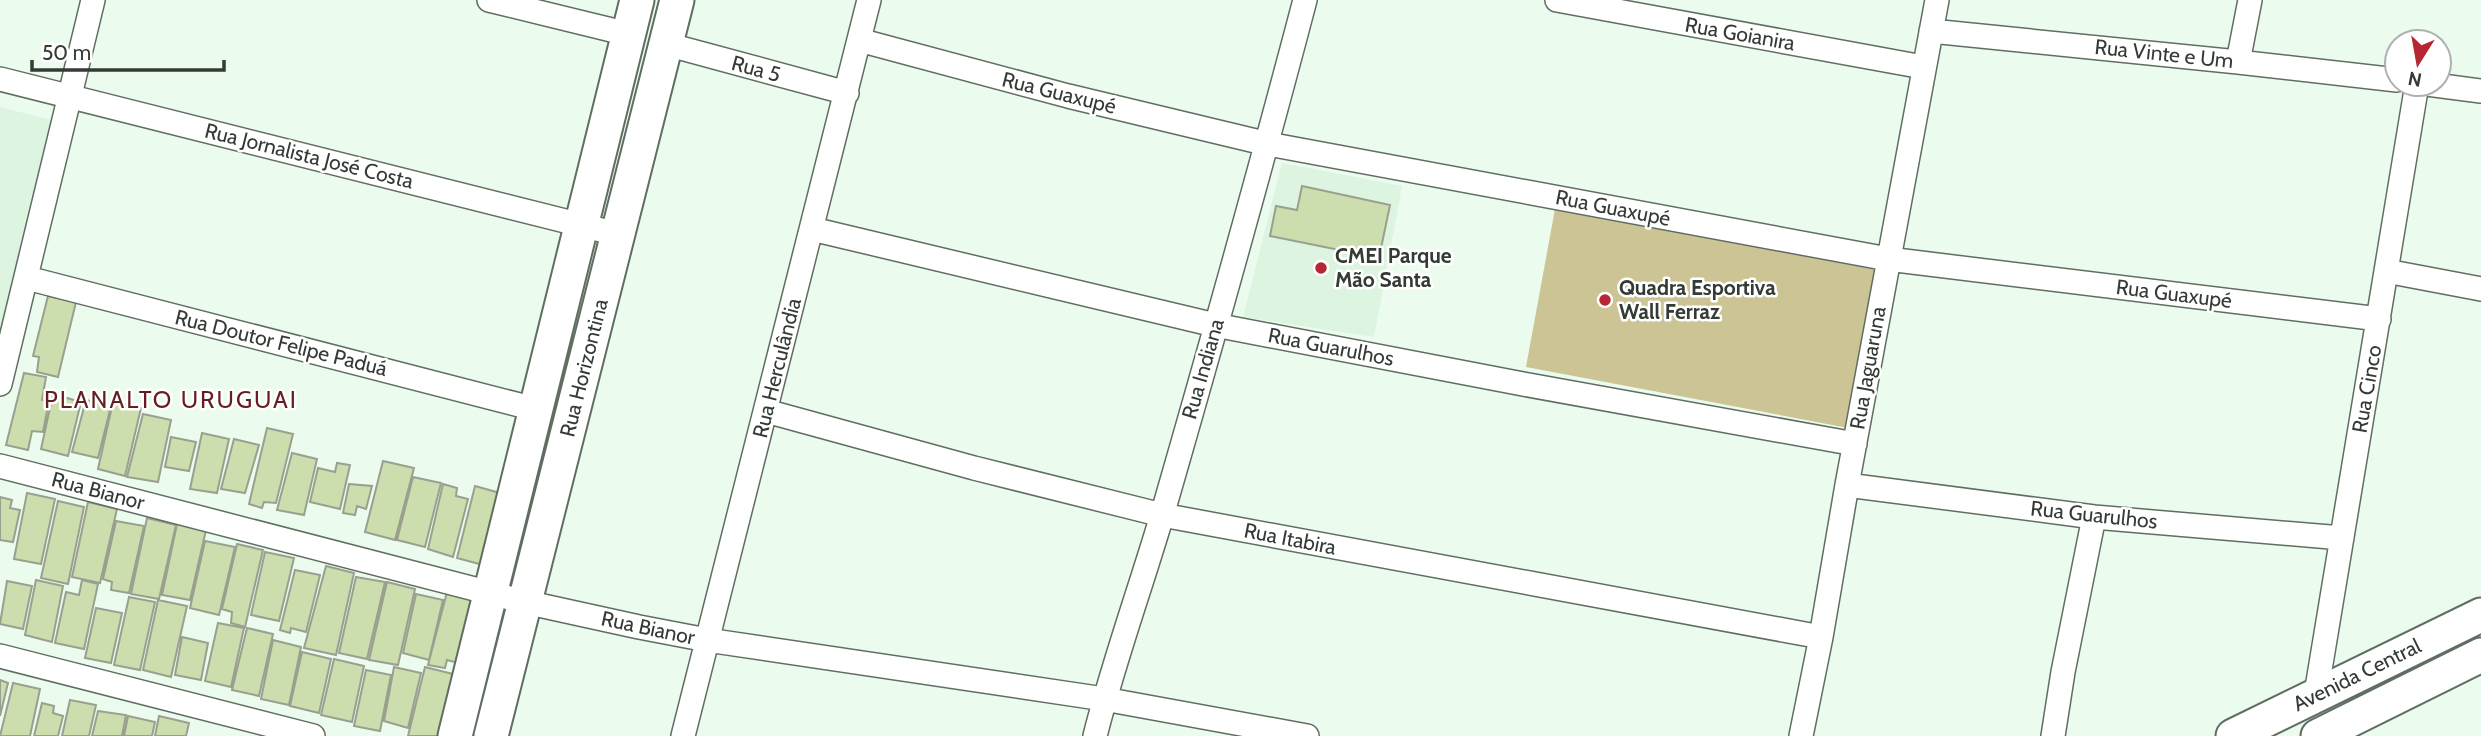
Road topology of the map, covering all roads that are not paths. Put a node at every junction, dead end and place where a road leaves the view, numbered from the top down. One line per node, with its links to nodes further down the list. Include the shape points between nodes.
1 (93, 0): 21 (street)
2 (489, 0): 11 (street)
3 (636, 0): 11 (street, Rua Horizontina)
4 (677, 0): 13 (street, Rua Horizontina)
5 (869, 0): 12 (street, Rua Herculândia)
6 (1305, 0): 23 (street, Rua Indiana)
7 (1557, 0): 15 (street, Rua Goianira)
8 (1937, 0): 10 (street, Rua Jaguaruna)
9 (2250, 0): 14 (street)
10 (1931, 31): 14 (street, Rua Vinte e Um); 15 (street, Rua Jaguaruna)
11 (628, 34): 24 (street, Rua Horizontina)
12 (859, 40): 20 (street, Rua Herculândia); 23 (street, Rua Guaxupé)
13 (666, 44): 20 (street, Rua 5); 26 (street, Rua Horizontina)
14 (2238, 62): 16 (street, Rua Vinte e Um)
15 (1923, 67): 27 (street, Rua Jaguaruna)
16 (2383, 78)
17 (0, 79): 21 (street, Rua Jornalista José Costa)
18 (2453, 87): 19 (street)
19 (2481, 91)
20 (847, 93): 25 (street, Rua Herculândia)
21 (69, 96): 24 (street, Rua Jornalista José Costa); 29 (street)
22 (2415, 98): 28 (street, Rua Cinco)
23 (1268, 144): 27 (street, Rua Guaxupé); 32 (street, Rua Indiana)
24 (580, 225): 26 (street, Rua Jornalista José Costa); 34 (street, Rua Horizontina)
25 (812, 229): 32 (street, Rua Guarulhos); 35 (street, Rua Herculândia)
26 (617, 234): 43 (street, Rua Horizontina)
27 (1888, 260): 31 (street, Rua Guaxupé); 36 (street, Rua Jaguaruna)
28 (2386, 271): 30 (street); 31 (street, Rua Cinco)
29 (27, 278): 33 (street); 34 (street, Rua Doutor Felipe Paduá)
30 (2481, 289)
31 (2379, 319): 41 (street, Rua Cinco)
32 (1215, 325): 36 (street, Rua Guarulhos); 39 (street, Rua Indiana)
33 (0, 384)
34 (535, 409): 42 (street, Rua Horizontina)
35 (766, 411): 39 (street, Rua Itabira); 46 (street, Rua Herculândia)
36 (1854, 444): 38 (street, Rua Jaguaruna)
37 (0, 466): 42 (street, Rua Bianor)
38 (1847, 485): 40 (street, Rua Guarulhos); 45 (street, Rua Jaguaruna)
39 (1162, 515): 45 (street, Rua Itabira); 50 (street, Rua Indiana)
40 (2094, 517): 41 (street, Rua Guarulhos); 58 (street)
41 (2342, 538): 49 (street, Rua Cinco)
42 (490, 593): 43 (street, Rua Bianor); 52 (street, Rua Horizontina)
43 (525, 602): 46 (street, Rua Bianor); 53 (street, Rua Horizontina)
44 (2481, 615): 49 (street, Avenida Central)
45 (1821, 637): 57 (street, Rua Jaguaruna)
46 (707, 640): 50 (street, Rua Bianor); 54 (street, Rua Herculândia)
47 (2481, 655): 60 (street, Avenida Central)
48 (0, 656): 51 (street)
49 (2316, 694): 59 (street, Avenida Central)
50 (1104, 699): 55 (street, Rua Indiana); 56 (street, Rua Bianor)
51 (313, 736)
52 (455, 736)
53 (491, 736)
54 (683, 736)
55 (1095, 736)
56 (1307, 736)
57 (1801, 736)
58 (2053, 736)
59 (2233, 736)
60 (2318, 736)

